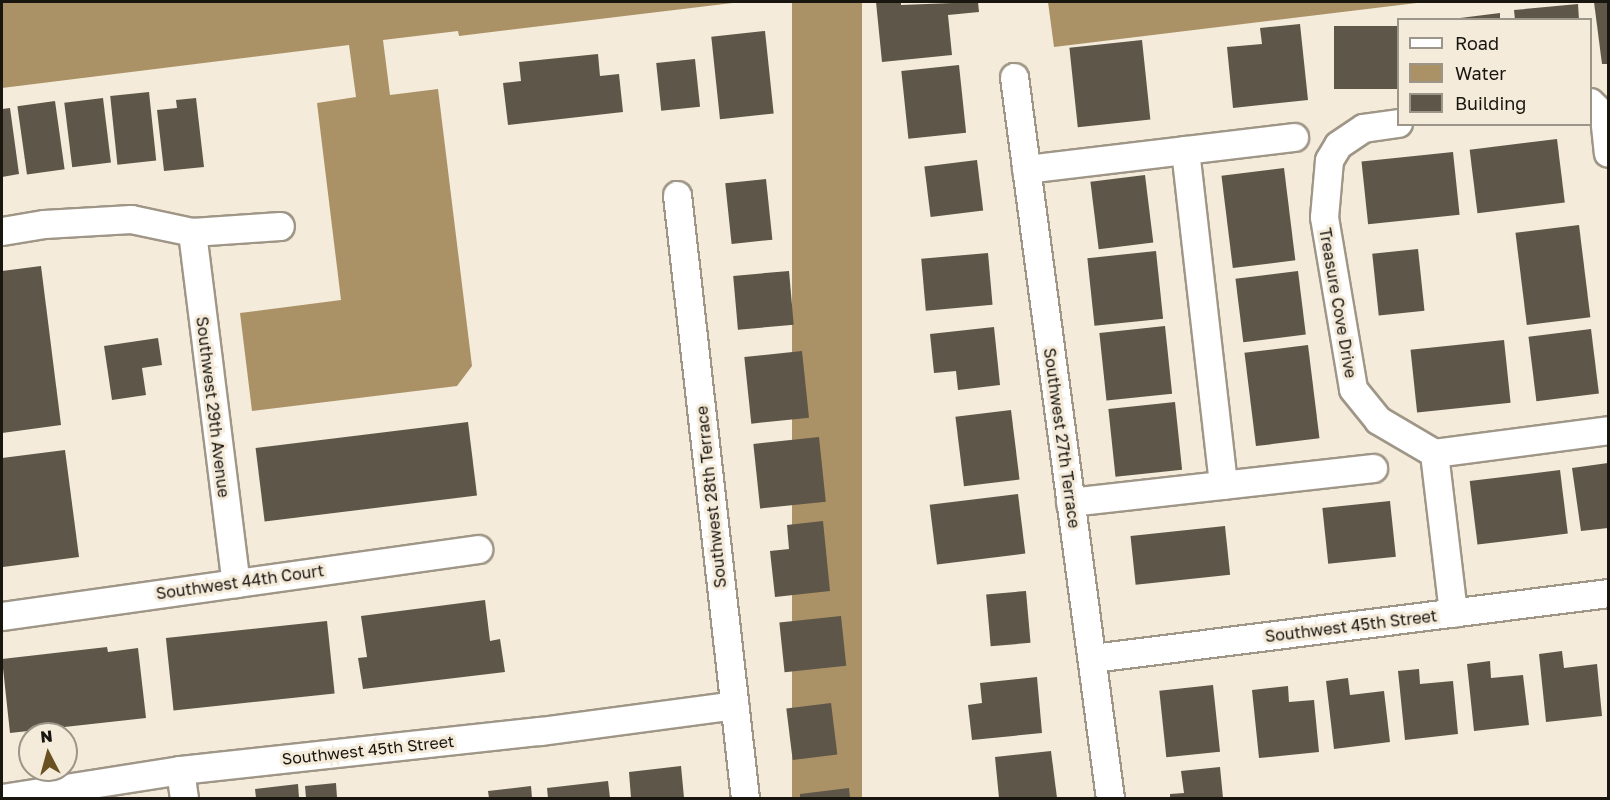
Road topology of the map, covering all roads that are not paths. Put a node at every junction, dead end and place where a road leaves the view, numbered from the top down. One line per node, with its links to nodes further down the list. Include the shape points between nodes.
1 (1014, 77): 7 (street, Southwest 27th Terrace)
2 (1592, 104): 6 (street, via 1604,116)
3 (1397, 123): 13 (street, Treasure Cove Drive, via 1363,128 1338,145 1329,160 1324,217 1353,389 1378,420)
4 (1294, 137): 5 (street)
5 (1185, 150): 7 (street); 15 (street)
6 (1608, 153)
7 (1026, 169): 16 (street, Southwest 27th Terrace)
8 (677, 195): 23 (street, Southwest 28th Terrace)
9 (280, 226): 11 (street)
10 (2, 231): 11 (street, via 44,224 131,219)
11 (192, 232): 18 (street, Southwest 29th Avenue)
12 (1608, 430): 13 (street)
13 (1434, 453): 20 (street)
14 (1373, 468): 15 (street)
15 (1223, 485): 16 (street)
16 (1070, 502): 22 (street, Southwest 27th Terrace)
17 (478, 549): 18 (street, Southwest 44th Court)
18 (236, 583): 21 (street, Southwest 44th Court)
19 (1608, 593): 20 (street, Southwest 45th Street)
20 (1453, 613): 22 (street, Southwest 45th Street)
21 (2, 616)
22 (1093, 658): 28 (street, Southwest 27th Terrace)
23 (734, 705): 24 (street, Southwest 45th Street, via 540,731); 27 (street, Southwest 28th Terrace)
24 (180, 770): 25 (street, Southwest 45th Street); 26 (street)
25 (2, 798)
26 (184, 798)
27 (745, 798)
28 (1110, 798)

